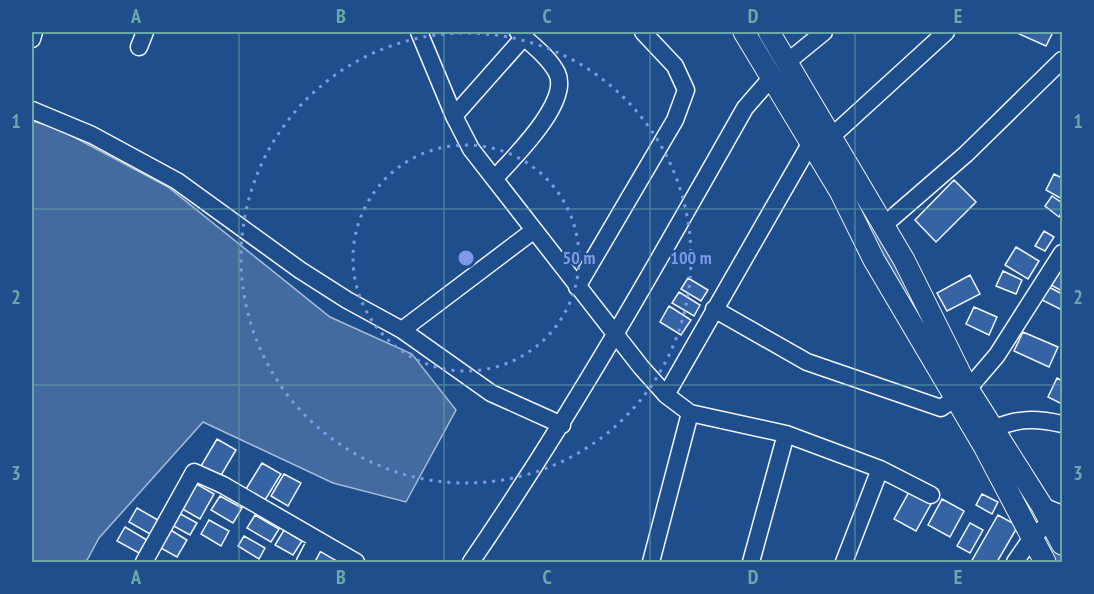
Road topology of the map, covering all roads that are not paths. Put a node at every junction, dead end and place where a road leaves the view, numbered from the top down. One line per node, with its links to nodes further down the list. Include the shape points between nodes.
1 (34, 32): 9 (street)
2 (419, 32): 13 (street)
3 (642, 32): 20 (street, via 675,66 686,90 675,120)
4 (744, 32): 11 (main road)
5 (769, 32): 11 (main road)
6 (824, 32): 11 (street)
7 (946, 32): 14 (street)
8 (521, 34): 13 (street); 16 (street, via 557,74 559,88 555,104)
9 (32, 39)
10 (1062, 60): 17 (street, via 966,154)
11 (779, 70): 14 (main road); 15 (main road); 23 (street, via 745,108)
12 (32, 110): 22 (street, via 92,135 177,181 319,282)
13 (454, 116): 16 (street, via 471,149)
14 (831, 137): 17 (main road)
15 (810, 144): 21 (street); 24 (main road, via 840,191 874,260)
16 (495, 178): 18 (street)
17 (884, 225): 24 (main road)
18 (533, 231): 20 (street); 22 (street)
19 (1060, 262): 24 (street, via 997,355)
20 (577, 287): 23 (street)
21 (714, 309): 24 (street, via 807,362 941,408); 25 (street)
22 (402, 330): 28 (street, via 492,393)
23 (616, 337): 25 (street); 28 (street)
24 (961, 394): 29 (main road); 33 (main road, via 985,448)
25 (666, 395): 26 (street)
26 (690, 413): 30 (street); 40 (street)
27 (1062, 424): 29 (street, via 1026,418)
28 (561, 425): 39 (street)
29 (993, 429): 33 (main road)
30 (786, 434): 31 (street); 41 (street)
31 (880, 469): 32 (street); 42 (street)
32 (930, 495)
33 (1044, 524): 35 (main road); 43 (street); 44 (main road)
34 (316, 541): 36 (street, via 194,472); 37 (street); 38 (street)
35 (1062, 543)
36 (144, 562)
37 (305, 562)
38 (356, 562)
39 (471, 562)
40 (651, 562)
41 (751, 562)
42 (844, 562)
43 (1015, 562)
44 (1045, 562)

